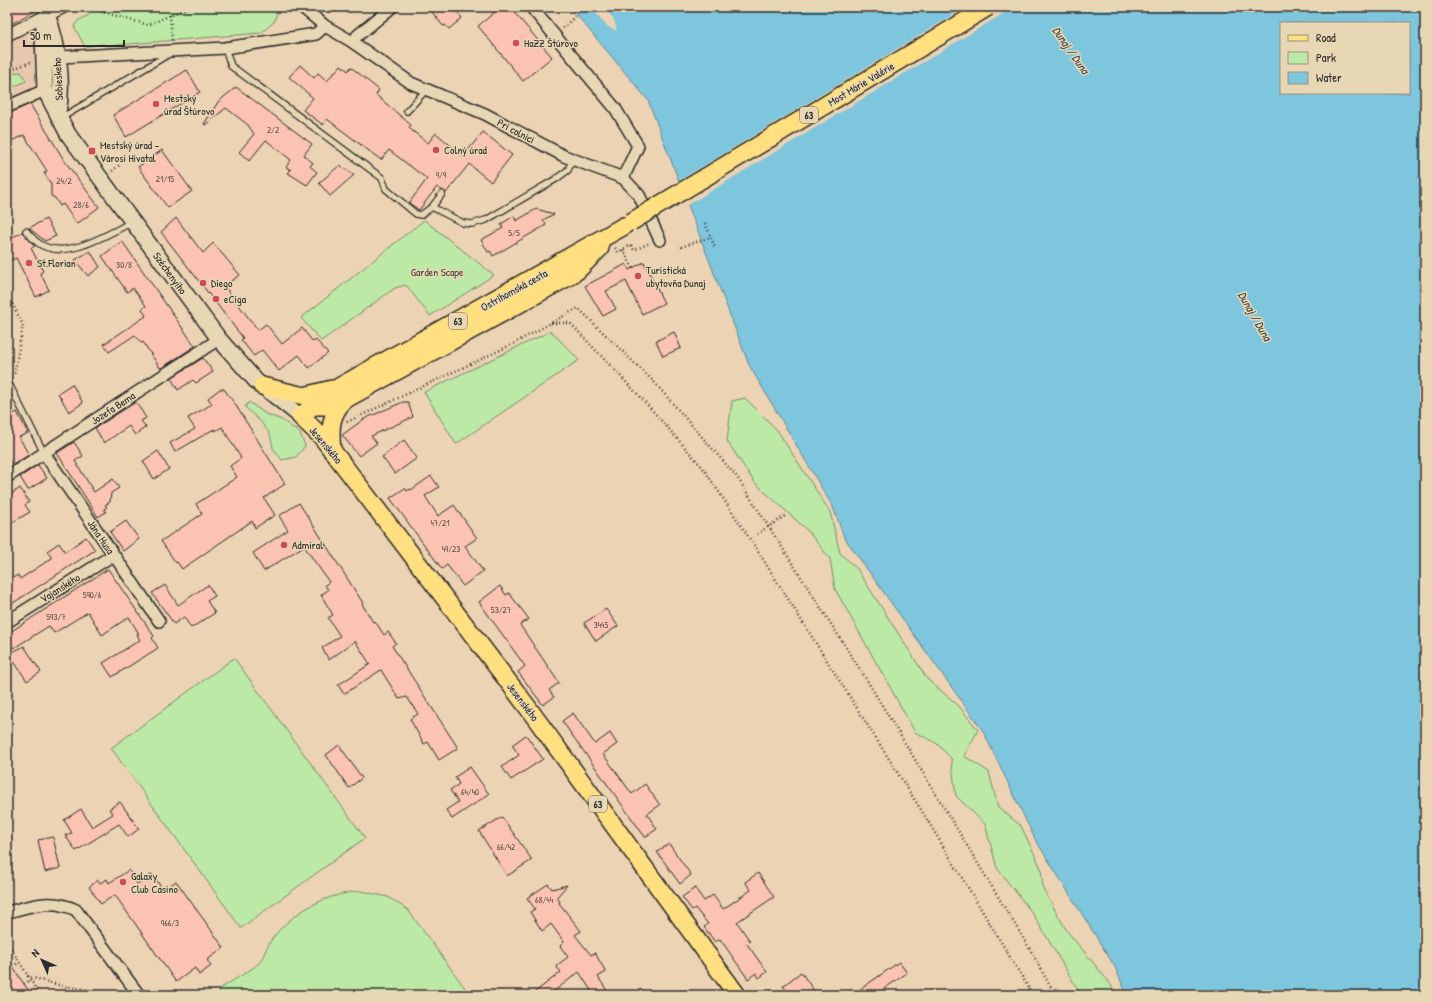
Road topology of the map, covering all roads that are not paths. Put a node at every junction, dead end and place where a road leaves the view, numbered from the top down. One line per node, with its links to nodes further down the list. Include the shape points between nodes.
1 (64, 7): 6 (street)
2 (302, 7): 7 (street, Pri colnici)
3 (392, 7): 9 (street)
4 (531, 7): 19 (street, via 615,108 638,146)
5 (988, 7): 23 (main road, Most Márie Valérie / 63, bridge)
6 (46, 10): 8 (street); 13 (street, Sobieskeho, via 43,35); 17 (street, Sobieskeho, via 57,45)
7 (325, 26): 9 (street, Pri colnici); 10 (street, via 316,34)
8 (7, 35)
9 (354, 38): 14 (street, Pri colnici, via 400,76)
10 (225, 48): 11 (street); 21 (lane, via 231,66 382,178 386,189 416,214 421,215)
11 (172, 52): 12 (street); 17 (lane)
12 (61, 57)
13 (44, 90): 15 (street); 17 (street, Sobieskeho)
14 (426, 90): 16 (lane); 18 (street, Pri colnici, via 485,114)
15 (7, 106)
16 (407, 111)
17 (59, 116): 22 (street, Széchenyiho, via 68,134)
18 (573, 159): 19 (street, Pri colnici); 21 (lane, via 568,170 556,179 486,220 472,224 463,223)
19 (623, 178): 25 (street, Pri colnici, via 639,195)
20 (442, 194): 21 (lane)
21 (432, 207)
22 (132, 221): 24 (lane, via 78,248 51,248 38,243); 26 (street, Széchenyiho)
23 (628, 224): 29 (main road, Ostrihomská cesta / 63)
24 (26, 231)
25 (660, 240)
26 (218, 339): 28 (street, Széchenyiho); 32 (street, Jozefa Bema)
27 (7, 380): 32 (lane)
28 (262, 386): 29 (main road, via 304,396 324,392); 30 (street, Széchenyiho)
29 (343, 393): 30 (main road, 63); 31 (main road, via 331,422)
30 (300, 416): 31 (main road, Jesenského / 63, via 322,437)
31 (332, 451): 39 (main road, Jesenského / 63, via 526,704)
32 (44, 453): 33 (street, Jozefa Bema); 34 (street, Jána Husa)
33 (7, 477)
34 (113, 555): 35 (street, Jána Husa); 36 (street, Vajanského)
35 (159, 621)
36 (7, 622)
37 (7, 912): 38 (street, via 48,902 64,904 76,910)
38 (139, 995)
39 (737, 995)

